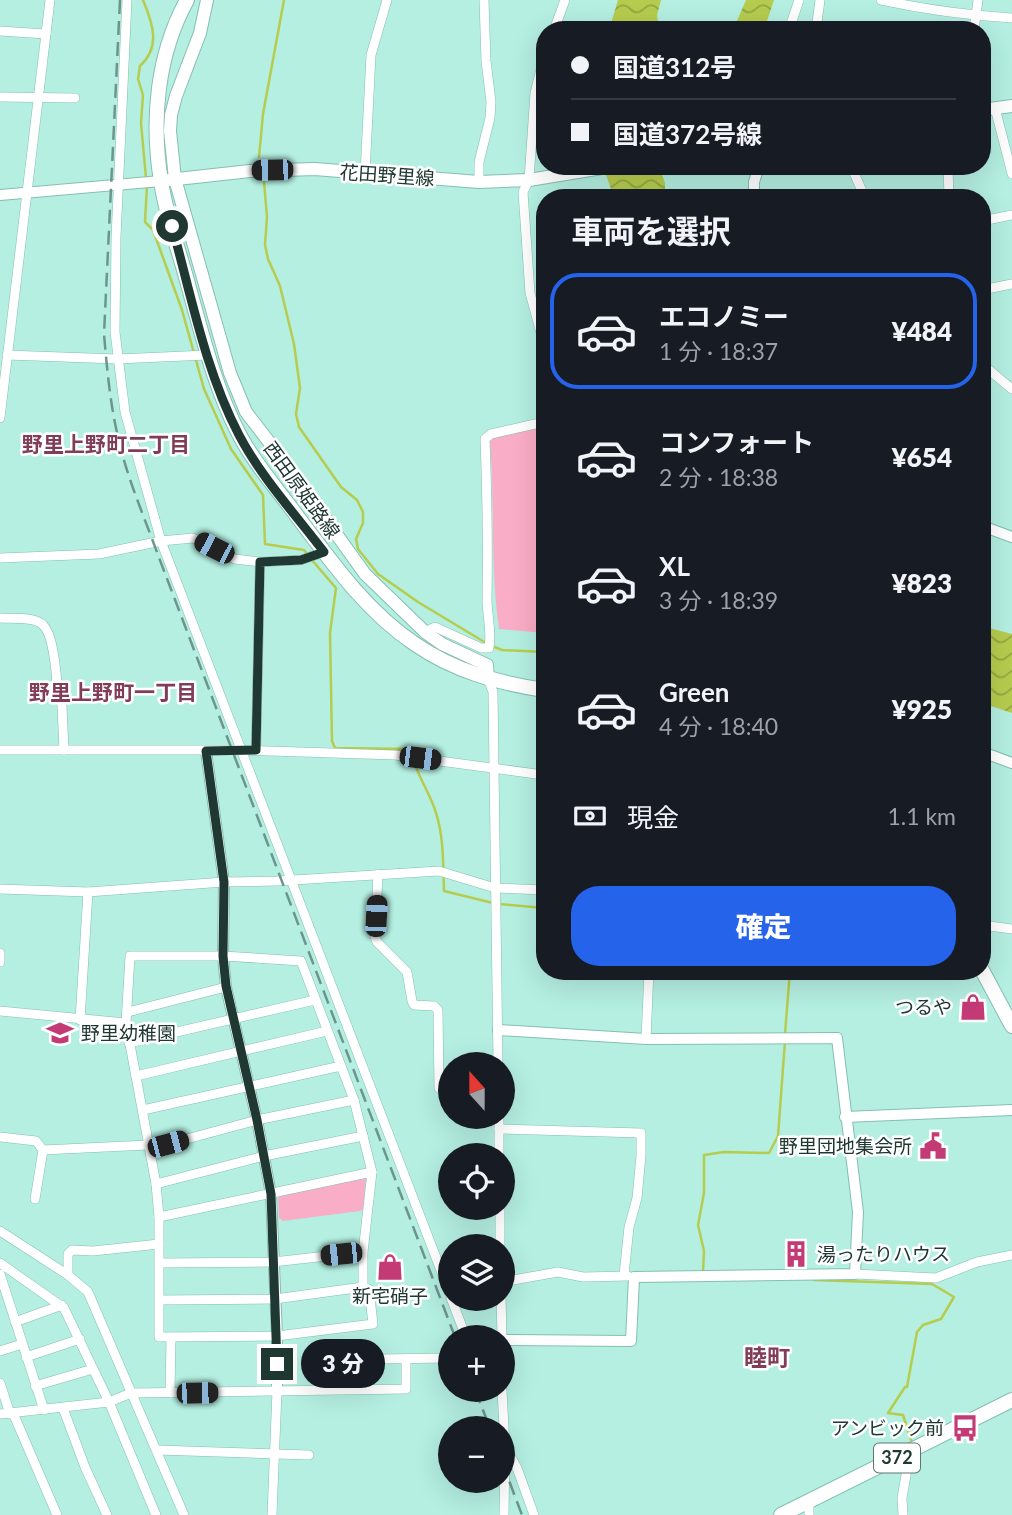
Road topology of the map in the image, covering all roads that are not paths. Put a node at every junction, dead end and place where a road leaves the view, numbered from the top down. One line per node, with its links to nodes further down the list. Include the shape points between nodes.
1 (50, 0): 19 (street)
2 (127, 0): 33 (street)
3 (187, 0): 31 (highway, via 167,47 159,86 156,130)
4 (208, 0): 31 (main road, 西田原姫路線, via 171,115)
5 (387, 0): 27 (street, via 371,55)
6 (484, 0): 32 (street, via 491,102)
7 (565, 0): 14 (street)
8 (799, 0): 15 (street)
9 (820, 0): 16 (street)
10 (881, 0): 12 (street)
11 (978, 0): 12 (street)
12 (976, 16): 13 (street); 17 (street)
13 (1012, 18)
14 (557, 21)
15 (792, 21)
16 (817, 21)
17 (975, 21)
18 (0, 31): 19 (street)
19 (46, 34): 22 (street)
20 (536, 89): 30 (street)
21 (0, 97): 22 (street)
22 (39, 97): 23 (street); 34 (street)
23 (75, 97)
24 (1012, 106): 25 (main road)
25 (991, 109)
26 (991, 117): 28 (street)
27 (365, 173): 31 (main road, 花田野里線, via 250,171); 32 (main road, 花田野里線)
28 (1012, 174)
29 (558, 175): 30 (main road, 花田野里線)
30 (533, 179): 32 (main road, 花田野里線); 40 (street, via 523,192 530,293)
31 (168, 180): 33 (street); 42 (highway); 55 (main road, 西田原姫路線, via 246,412 365,574)
32 (479, 182)
33 (119, 184): 34 (street); 43 (street)
34 (27, 192): 35 (street); 41 (street)
35 (0, 195)
36 (1012, 215): 37 (street)
37 (991, 219)
38 (1012, 284): 39 (street)
39 (991, 288)
40 (536, 315)
41 (7, 355): 43 (street); 46 (street)
42 (207, 355): 43 (street); 51 (highway, via 253,458)
43 (117, 359): 50 (street, via 124,412)
44 (991, 372): 45 (street)
45 (1012, 389)
46 (0, 418)
47 (536, 424): 55 (street, via 485,439 489,648 435,626)
48 (991, 529): 49 (street)
49 (1012, 537)
50 (161, 541): 52 (street, via 99,554); 53 (street, via 193,538 236,559); 60 (street)
51 (324, 552): 53 (street, via 301,560); 56 (highway, via 389,625 441,660)
52 (0, 558)
53 (260, 562): 61 (street)
54 (0, 618): 59 (street, via 43,625 49,637 61,685)
55 (425, 632): 56 (main road, 西田原姫路線, via 487,665)
56 (488, 679): 57 (highway); 65 (street, via 493,692)
57 (536, 689)
58 (0, 750): 59 (street)
59 (64, 750): 62 (street)
60 (242, 750): 61 (street); 62 (street); 68 (street)
61 (256, 750): 65 (street, via 395,755)
62 (206, 751): 69 (street)
63 (991, 755): 64 (street)
64 (1012, 763)
65 (493, 767): 66 (street); 70 (street)
66 (536, 774)
67 (378, 874): 68 (street); 70 (street, via 439,871); 94 (street, via 375,937 407,972 414,1005 438,1010)
68 (292, 879): 69 (street); 121 (street)
69 (224, 882): 73 (street); 77 (street)
70 (495, 888): 72 (street); 89 (street)
71 (0, 889): 73 (street)
72 (536, 890)
73 (88, 892): 86 (street)
74 (991, 926): 75 (street)
75 (1012, 929)
76 (0, 953): 78 (street)
77 (223, 956): 81 (street); 82 (street, via 301,961); 84 (street, via 130,956)
78 (0, 962)
79 (649, 980): 91 (street)
80 (987, 980): 88 (highway)
81 (226, 986): 84 (street); 85 (street)
82 (315, 1000): 85 (street); 90 (street)
83 (0, 1011): 86 (street)
84 (128, 1012): 87 (street)
85 (232, 1019): 92 (street); 93 (street)
86 (80, 1020): 87 (street)
87 (126, 1023): 92 (street)
88 (1012, 1026)
89 (498, 1030): 91 (street); 95 (street)
90 (327, 1031): 93 (street); 96 (street)
91 (646, 1039): 102 (street, via 836,1038)
92 (129, 1043): 97 (street)
93 (241, 1052): 97 (street); 98 (street)
94 (439, 1052)
95 (498, 1052)
96 (341, 1066): 98 (street); 99 (street)
97 (136, 1076): 100 (street)
98 (248, 1086): 100 (street); 103 (street)
99 (354, 1100): 103 (street); 105 (street)
100 (143, 1110): 108 (street)
101 (1012, 1110): 102 (street)
102 (845, 1117): 125 (street, via 858,1212)
103 (257, 1120): 108 (street); 110 (street)
104 (499, 1129): 107 (street); 127 (street, via 641,1133 637,1198 629,1227)
105 (363, 1136): 110 (street); 111 (street)
106 (0, 1137): 109 (street, via 36,1141)
107 (499, 1143)
108 (148, 1145): 109 (street); 112 (street)
109 (43, 1150): 114 (street)
110 (264, 1156): 112 (street); 113 (street)
111 (372, 1172): 113 (street); 118 (street)
112 (156, 1184): 115 (street)
113 (271, 1194): 115 (street); 120 (street)
114 (35, 1199)
115 (159, 1217): 117 (street)
116 (0, 1231): 126 (street)
117 (159, 1244): 123 (street); 126 (street, via 72,1250)
118 (363, 1252): 120 (street); 129 (street)
119 (1012, 1255): 125 (street, via 936,1278)
120 (274, 1262): 123 (street); 130 (street)
121 (438, 1262)
122 (0, 1263): 132 (street)
123 (160, 1264): 131 (street)
124 (0, 1274): 133 (street)
125 (855, 1274): 127 (street)
126 (68, 1275): 148 (street, via 88,1292)
127 (629, 1276): 128 (street, via 583,1277 558,1272); 137 (street, via 631,1340)
128 (515, 1280)
129 (363, 1287): 130 (street); 134 (street, via 369,1289 373,1324)
130 (275, 1298): 131 (street); 134 (street)
131 (160, 1300): 135 (street, via 159,1337)
132 (62, 1305): 133 (street); 136 (street)
133 (15, 1322): 138 (street)
134 (277, 1336): 135 (street); 147 (street)
135 (171, 1338): 149 (street)
136 (80, 1339): 140 (street); 144 (street)
137 (515, 1339)
138 (22, 1344): 139 (street); 140 (street)
139 (0, 1351)
140 (26, 1357): 146 (street)
141 (438, 1358): 143 (street)
142 (378, 1359): 143 (street)
143 (406, 1359): 147 (street, via 406,1389)
144 (93, 1369): 146 (street); 151 (street)
145 (0, 1383): 154 (street)
146 (35, 1386): 153 (street)
147 (276, 1391): 149 (street); 157 (street)
148 (131, 1393): 149 (street); 151 (street); 155 (street)
149 (170, 1393)
150 (1012, 1400): 156 (highway, 372)
151 (108, 1402): 152 (street); 164 (street)
152 (63, 1408): 153 (street); 163 (street)
153 (44, 1410): 154 (street)
154 (8, 1414): 162 (street)
155 (157, 1450): 157 (street); 165 (street)
156 (910, 1452): 161 (highway, 372); 170 (street)
157 (274, 1454): 158 (street); 166 (street)
158 (309, 1455)
159 (515, 1464): 168 (street)
160 (504, 1493): 167 (street)
161 (809, 1508): 169 (highway, 372)
162 (57, 1515)
163 (107, 1515)
164 (156, 1515)
165 (184, 1515)
166 (272, 1515)
167 (504, 1515)
168 (534, 1515)
169 (781, 1515)
170 (903, 1515)

